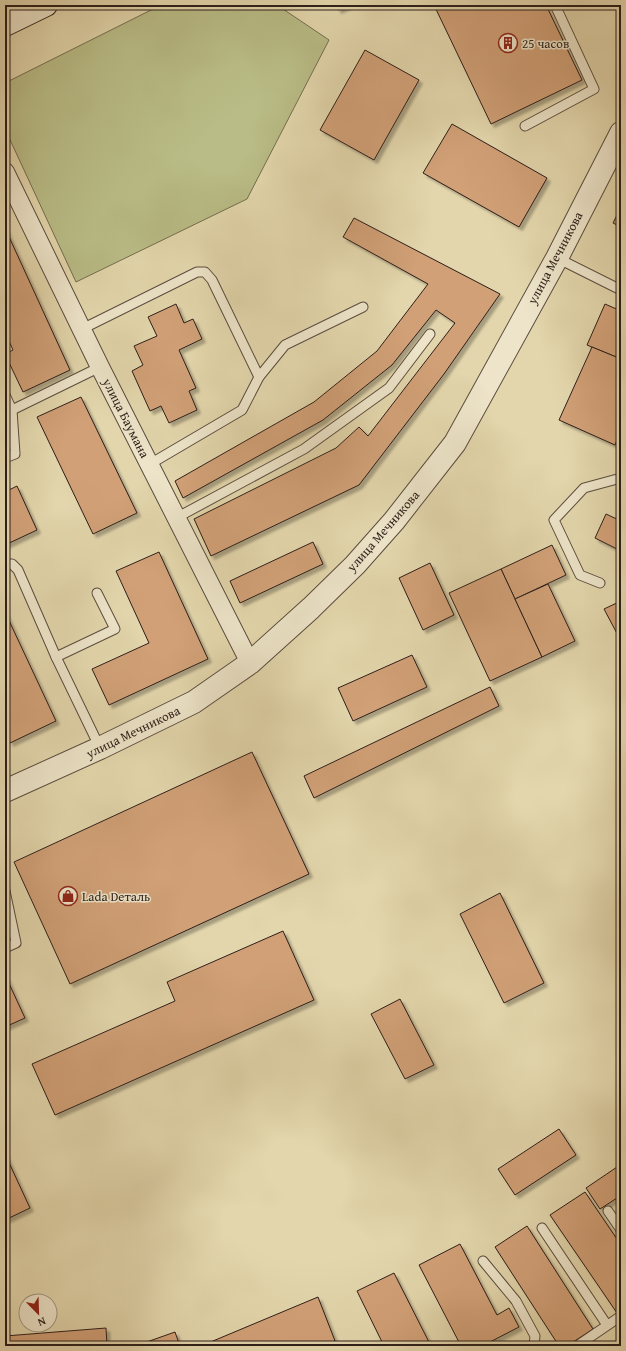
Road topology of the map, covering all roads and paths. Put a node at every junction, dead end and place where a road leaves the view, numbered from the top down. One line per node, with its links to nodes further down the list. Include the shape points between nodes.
1 (46, 5): 3 (street)
2 (555, 5): 4 (lane, via 594,89)
3 (5, 25)
4 (524, 126)
5 (621, 133): 7 (street, улица Мечникова)
6 (5, 172): 10 (street, улица Баумана)
7 (557, 258): 8 (lane); 24 (street, улица Мечникова, via 455,444 394,521 355,565 312,608)
8 (621, 290)
9 (363, 307): 13 (lane, via 285,345)
10 (82, 329): 12 (street, улица Баумана); 13 (lane, via 197,272 205,272 212,280)
11 (430, 334): 19 (lane, via 389,388 304,449)
12 (100, 367): 15 (lane); 17 (street, улица Баумана)
13 (260, 377): 17 (lane, via 242,410)
14 (5, 396): 15 (lane)
15 (12, 410): 16 (lane, via 15,454)
16 (5, 458)
17 (150, 464): 19 (street, улица Баумана)
18 (621, 478): 21 (lane, via 584,488 554,520 580,575)
19 (176, 518): 24 (street, улица Баумана)
20 (5, 564): 23 (lane, via 12,564 18,570)
21 (600, 583)
22 (97, 593): 23 (lane, via 115,629)
23 (56, 656): 25 (lane)
24 (250, 663): 25 (street, улица Мечникова, via 194,702)
25 (100, 748): 26 (street, улица Мечникова)
26 (5, 791)
27 (5, 892): 28 (lane, via 16,943)
28 (5, 948)
29 (608, 1211): 31 (lane)
30 (542, 1228): 34 (lane)
31 (621, 1230)
32 (483, 1261): 35 (lane, via 516,1301 535,1336)
33 (621, 1316): 34 (lane)
34 (607, 1325): 36 (lane)
35 (534, 1346)
36 (577, 1346)

